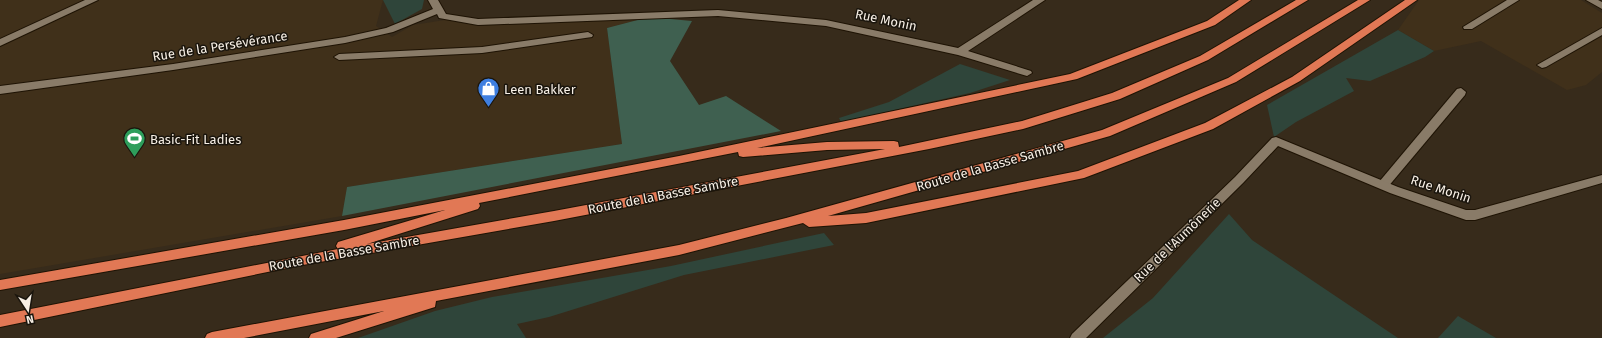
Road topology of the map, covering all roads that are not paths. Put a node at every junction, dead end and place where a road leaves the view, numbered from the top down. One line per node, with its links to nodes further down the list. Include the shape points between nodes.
1 (93, 0): 15 (street)
2 (432, 0): 11 (street, Rue Monin)
3 (1040, 0): 16 (street)
4 (1246, 0): 24 (highway, via 1211,23 1073,77)
5 (1303, 0): 23 (highway, Route de la Basse Sambre, via 1204,58 1116,96 1023,125)
6 (1365, 0): 28 (highway, Route de la Basse Sambre, via 1232,80 1106,133)
7 (1412, 0): 28 (highway, via 1296,78 1209,126 1080,175 866,218)
8 (1514, 0): 12 (street)
9 (1591, 0): 10 (street)
10 (1602, 6)
11 (439, 10): 16 (street, Rue Monin, via 444,16 478,22 725,14 826,23); 20 (street, Rue de la Persévérance, via 389,30 345,40 173,68)
12 (1468, 27)
13 (1602, 31): 18 (street)
14 (588, 35): 17 (street, via 482,50)
15 (0, 42)
16 (960, 52): 19 (street, Rue Monin)
17 (339, 58)
18 (1542, 65)
19 (1027, 73)
20 (0, 90)
21 (1461, 92): 26 (street)
22 (1276, 141): 26 (street, Rue Monin); 35 (street, Rue de l'Aumônerie)
23 (929, 145): 24 (highway, via 827,146); 29 (highway, Route de la Basse Sambre, via 554,216)
24 (696, 156): 27 (highway)
25 (1602, 179): 26 (street, Rue Monin, via 1475,215 1457,212)
26 (1383, 185)
27 (541, 186): 29 (highway); 30 (highway, via 344,225)
28 (786, 223): 31 (highway, Route de la Basse Sambre, via 679,250)
29 (297, 261): 32 (highway, Route de la Basse Sambre)
30 (0, 285)
31 (489, 285): 33 (highway, Route de la Basse Sambre); 34 (highway)
32 (0, 321)
33 (212, 338)
34 (316, 338)
35 (1077, 338)

